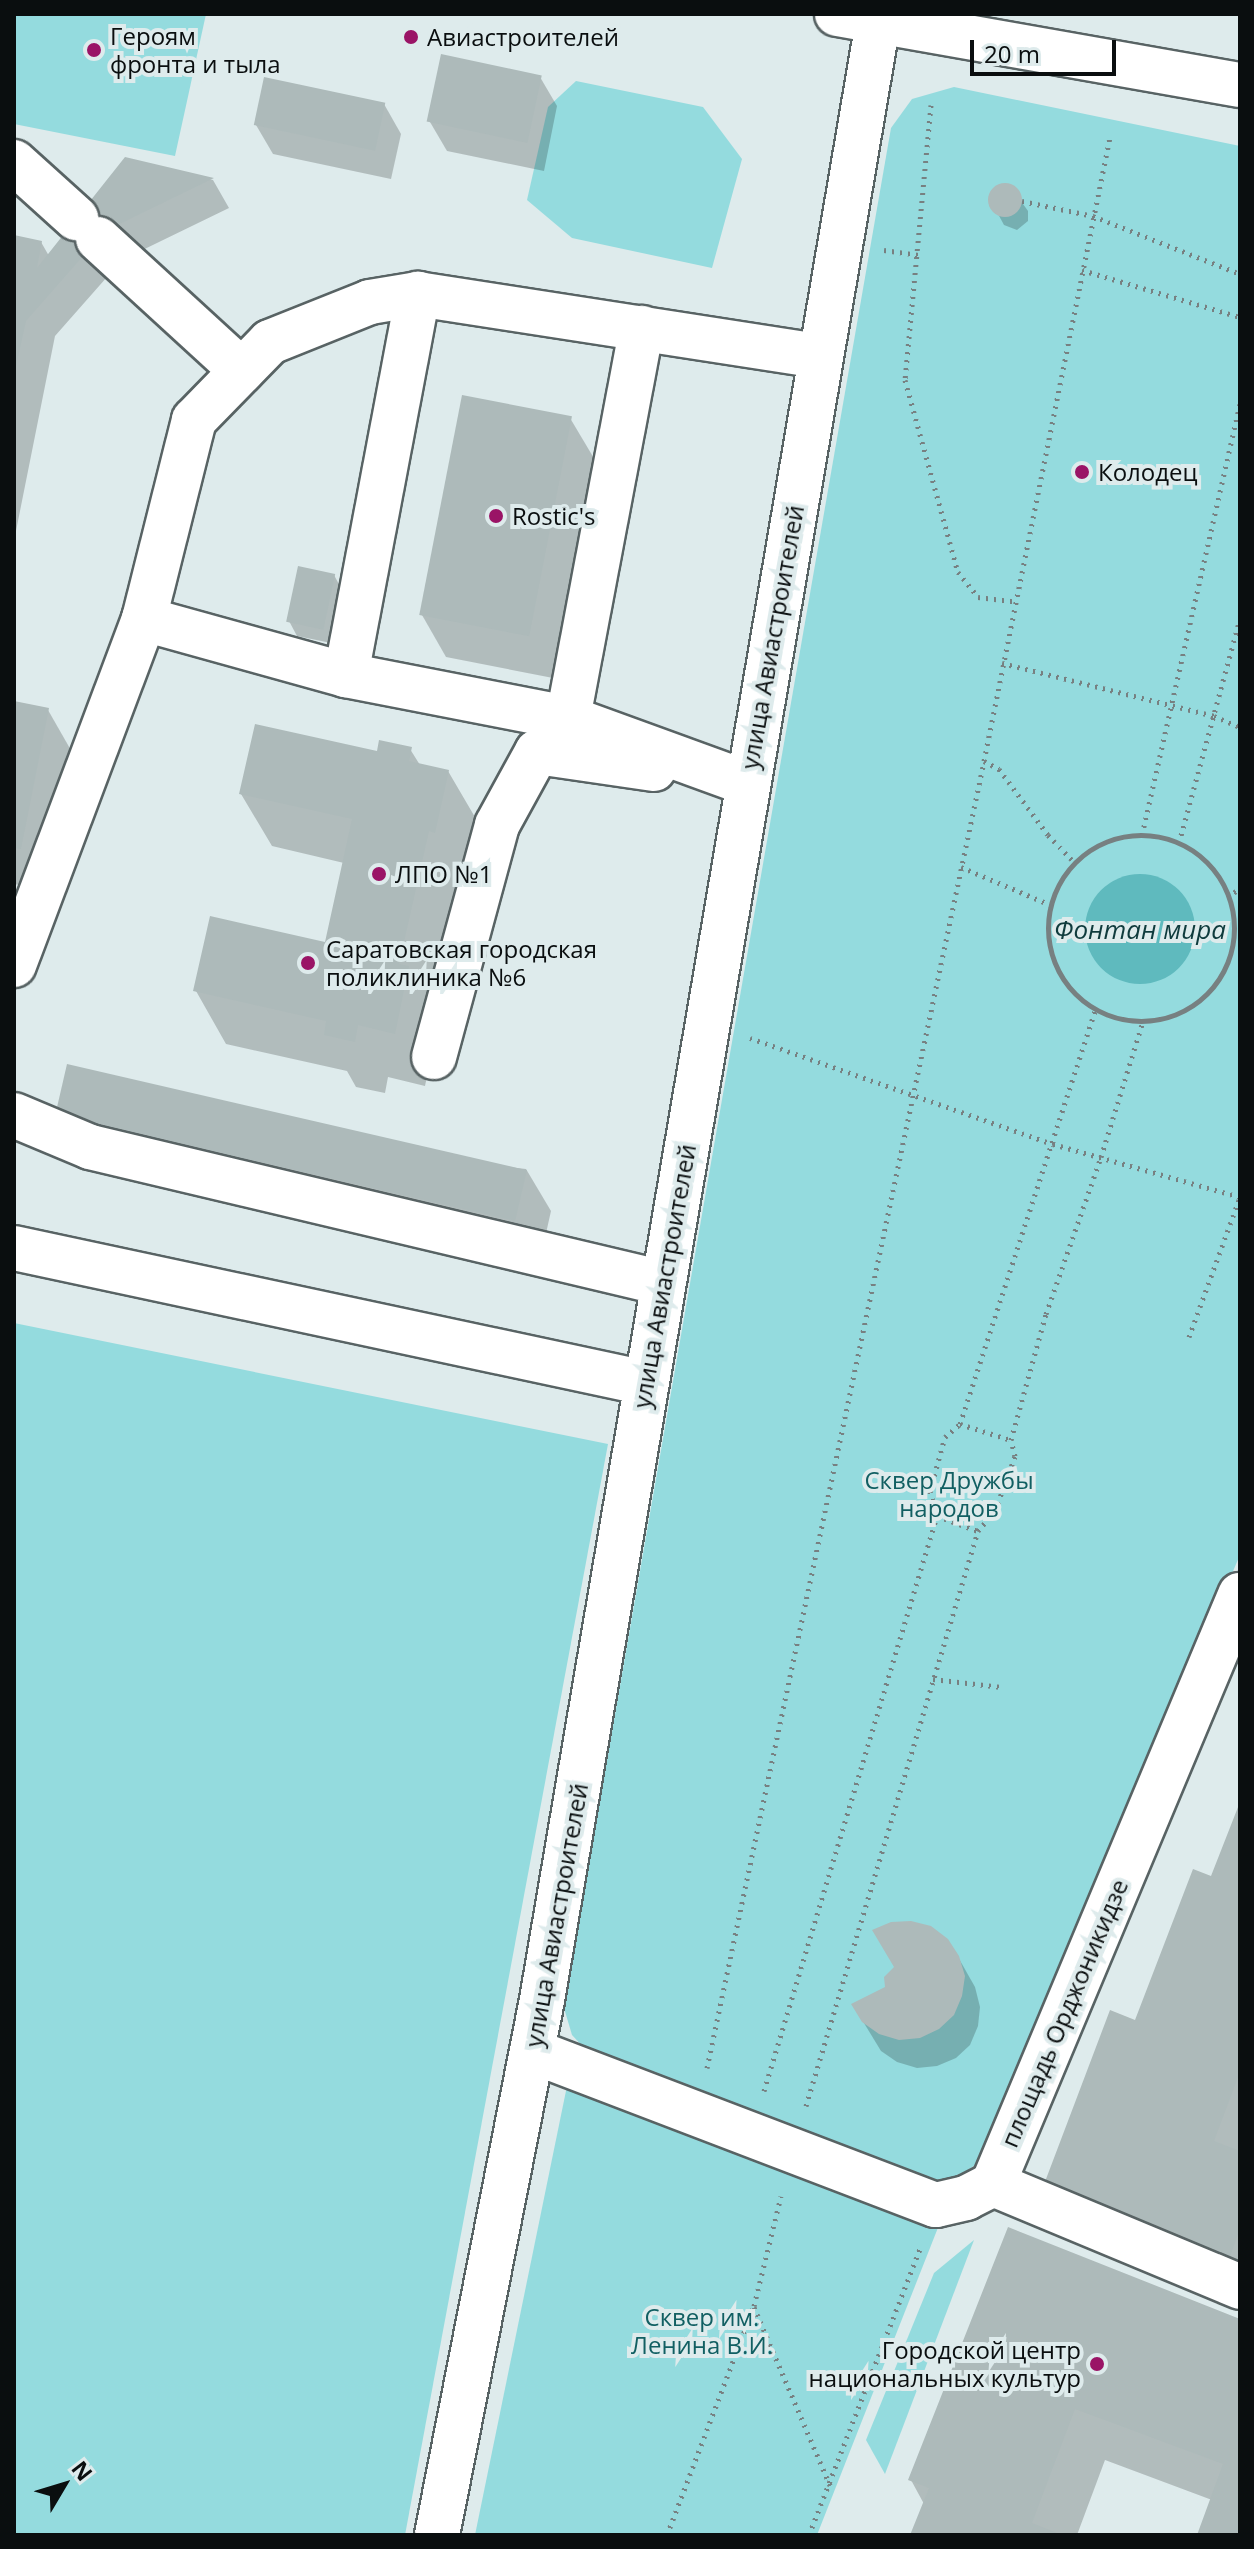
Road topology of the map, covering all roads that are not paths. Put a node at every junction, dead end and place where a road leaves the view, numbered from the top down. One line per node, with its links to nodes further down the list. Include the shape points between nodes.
1 (865, 16): 2 (main road); 6 (main road, улица Авиастроителей)
2 (1240, 85)
3 (14, 162): 7 (main road)
4 (418, 294): 5 (main road); 7 (main road, via 370,302 270,342); 9 (main road)
5 (642, 328): 6 (main road); 10 (main road)
6 (820, 356): 11 (main road, улица Авиастроителей)
7 (242, 371): 8 (main road, via 194,420)
8 (144, 619): 9 (main road); 12 (main road)
9 (346, 675): 10 (main road)
10 (568, 718): 11 (main road)
11 (747, 783): 13 (main road, via 537,752 497,825); 16 (main road, улица Авиастроителей)
12 (14, 965)
13 (434, 1057)
14 (14, 1115): 16 (main road, via 90,1147)
15 (14, 1248): 17 (main road)
16 (663, 1283): 17 (main road, улица Авиастроителей)
17 (646, 1383): 20 (main road, улица Авиастроителей)
18 (1240, 1595): 19 (main road, площадь Орджоникидзе)
19 (1223, 1682): 21 (main road, площадь Орджоникидзе)
20 (532, 2051): 21 (main road, via 936,2205); 23 (main road, улица Авиастроителей)
21 (993, 2184): 22 (main road)
22 (1240, 2287)
23 (437, 2535)

